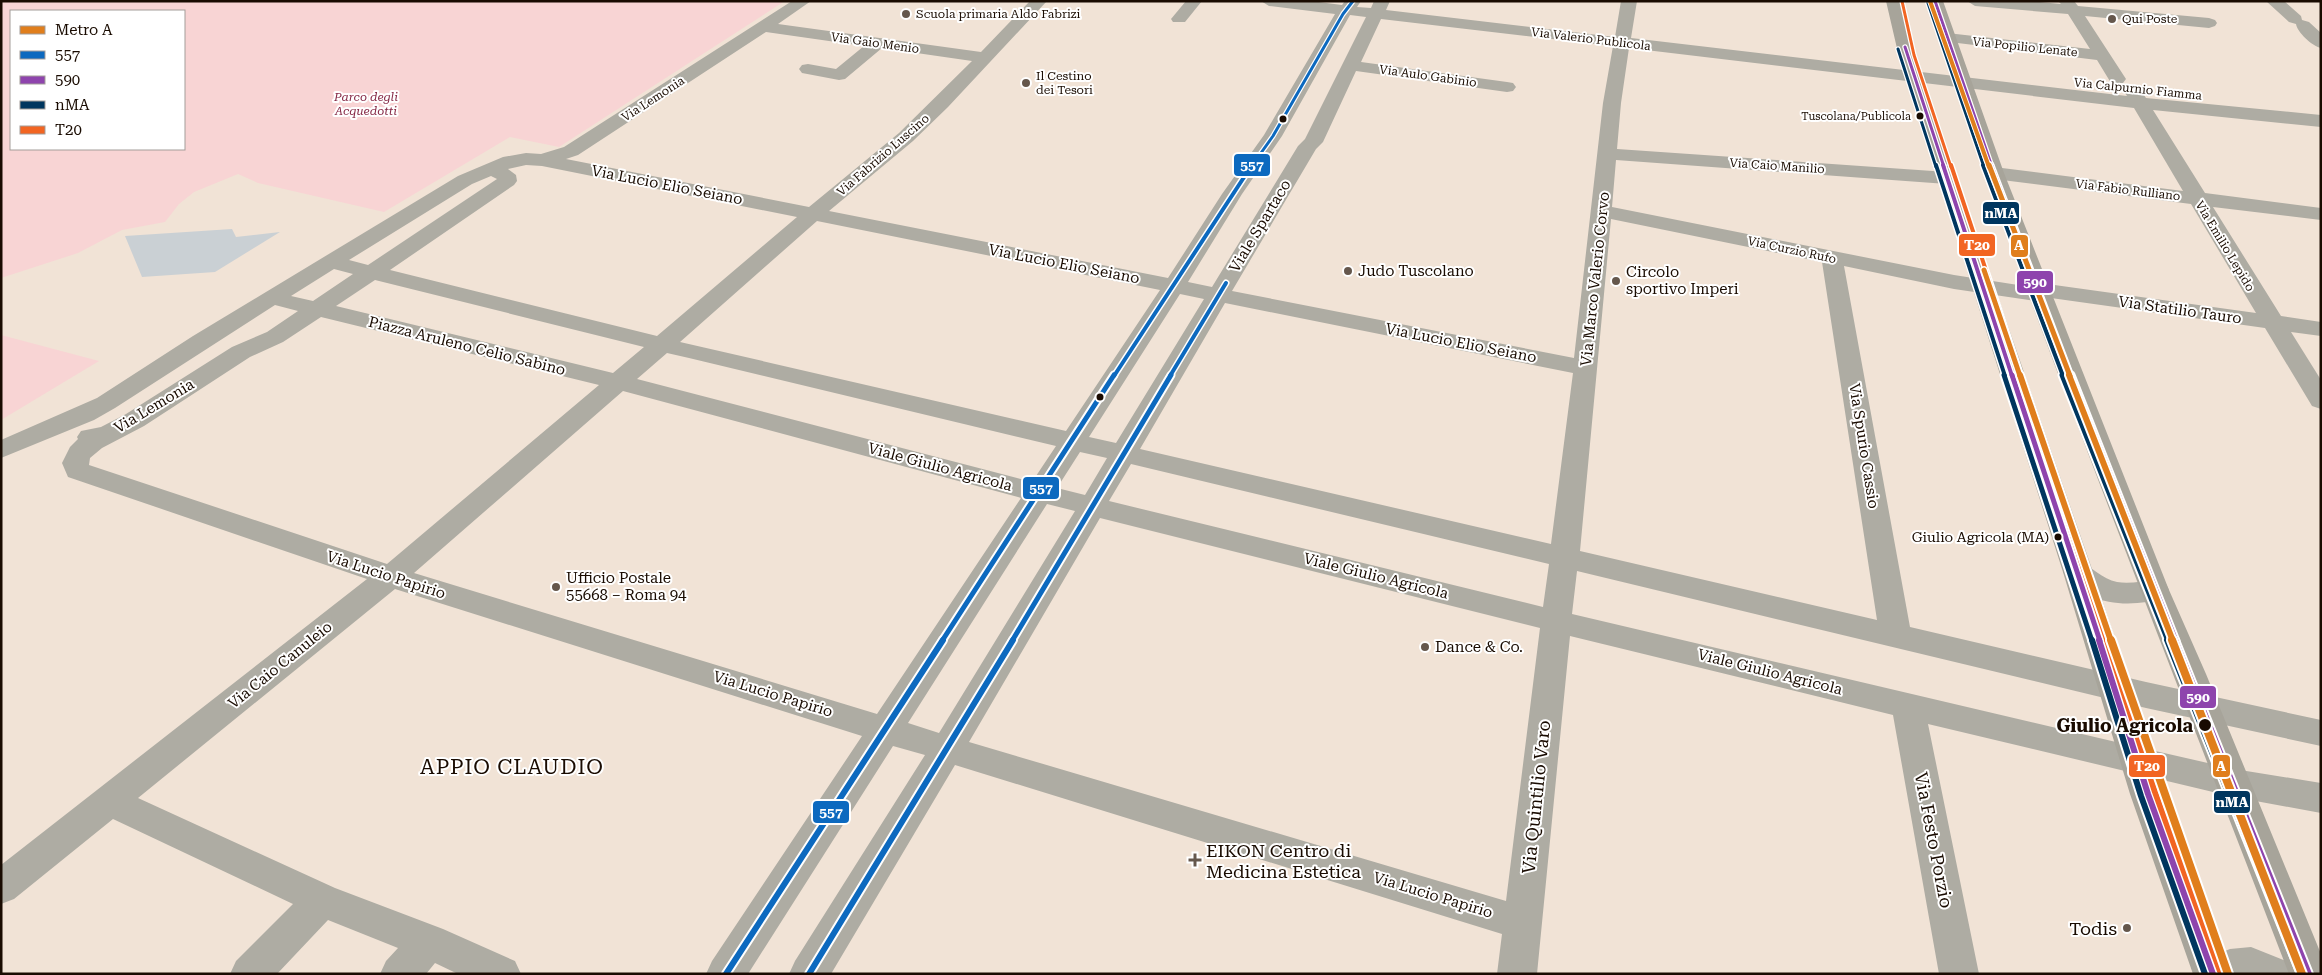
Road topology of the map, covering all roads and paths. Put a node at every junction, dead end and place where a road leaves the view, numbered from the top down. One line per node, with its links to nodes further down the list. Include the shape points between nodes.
1 (803, 1): 15 (street, Via Lemonia)
2 (1039, 1): 21 (street, Via Fabrizio Luscino)
3 (1194, 1): 13 (street)
4 (1269, 1): 11 (street, Via Valerio Publicola)
5 (1630, 1): 16 (street, Via Marco Valerio Corvo)
6 (1894, 1): 23 (main road)
7 (1935, 1): 17 (main road)
8 (1974, 1): 12 (street)
9 (2274, 1): 18 (street)
10 (1377, 5): 11 (street, Via Valerio Publicola); 16 (street, Via Valerio Publicola); 22 (street, Viale Spartaco)
11 (1350, 6): 32 (street)
12 (2070, 6): 14 (street); 20 (street, Via Emilio Lepido)
13 (1179, 19)
14 (2209, 23)
15 (764, 27): 19 (street, Via Gaio Menio); 35 (street, Via Lemonia, via 571,151)
16 (1623, 36): 23 (street, Via Valerio Publicola); 34 (street, Via Marco Valerio Corvo)
17 (1947, 38): 20 (street, Via Popilio Lenate); 25 (main road)
18 (2321, 42)
19 (877, 44): 21 (street, Via Gaio Menio); 24 (street, via 839,74)
20 (2103, 56): 27 (street, Via Emilio Lepido)
21 (986, 58): 41 (street, Via Fabrizio Luscino, via 928,117)
22 (1349, 65): 26 (street, Via Aulo Gabinio); 33 (street, Viale Spartaco, via 1313,142)
23 (1911, 69): 25 (street, Via Valerio Publicola); 38 (main road)
24 (808, 70)
25 (1959, 74): 27 (street, Via Calpurnio Fiamma); 37 (main road)
26 (1507, 87)
27 (2129, 90): 28 (street, Via Calpurnio Fiamma); 30 (street, Via Calpurnio Fiamma); 39 (street, Via Emilio Lepido)
28 (2288, 100): 29 (street, Via Calpurnio Fiamma); 30 (street)
29 (2321, 106)
30 (2313, 120): 31 (street)
31 (2321, 135)
32 (1267, 144): 33 (street); 46 (street)
33 (1306, 150): 49 (street, Viale Spartaco)
34 (1607, 154): 38 (street, Via Caio Manilio); 40 (street, Via Marco Valerio Corvo)
35 (542, 160): 36 (street, Via Lemonia, via 515,160); 41 (street, Via Lucio Elio Seiano)
36 (492, 170): 44 (street, Via Lemonia, via 465,180); 45 (street, via 507,176 507,181)
37 (1994, 173): 39 (street, Via Fabio Rulliano); 48 (main road)
38 (1947, 178): 47 (main road)
39 (2196, 198): 42 (street, Via Fabio Rulliano); 52 (street, Via Emilio Lepido)
40 (1602, 211): 43 (street, Via Curzio Rufo); 55 (street, Via Marco Valerio Corvo)
41 (814, 213): 46 (street, Via Lucio Elio Seiano); 54 (street, Via Fabrizio Luscino)
42 (2321, 214)
43 (1832, 258): 47 (street, Via Curzio Rufo); 71 (street, Via Spurio Cassio, via 1890,615)
44 (331, 262): 45 (street); 50 (street)
45 (372, 273): 51 (street); 54 (street)
46 (1174, 286): 49 (street, Via Lucio Elio Seiano); 60 (street)
47 (1982, 286): 48 (street, Via Curzio Rufo); 67 (main road)
48 (2041, 292): 52 (street, Via Statilio Tauro); 69 (main road)
49 (1220, 294): 55 (street, Via Lucio Elio Seiano); 62 (street, Viale Spartaco)
50 (273, 298): 51 (street, Piazza Aruleno Celio Sabino); 58 (street, Via Lemonia)
51 (317, 309): 56 (street, Piazza Aruleno Celio Sabino); 59 (street, Via Lemonia)
52 (2271, 322): 53 (street, Via Statilio Tauro); 57 (street, Via Emilio Lepido)
53 (2321, 329)
54 (662, 345): 56 (street); 60 (street)
55 (1586, 368): 66 (street, Via Marco Valerio Corvo)
56 (618, 382): 64 (street, Viale Giulio Agricola); 68 (street, Via Caio Canuleio)
57 (2321, 401)
58 (84, 414): 59 (street, via 88,428); 61 (street, Via Lemonia)
59 (108, 434): 63 (street, Via Lemonia, via 34,449); 68 (street, Via Lucio Papirio, via 91,442 80,453 75,463 78,471)
60 (1072, 442): 62 (street); 64 (street)
61 (1, 450)
62 (1123, 453): 65 (street, Viale Spartaco); 66 (street)
63 (1, 460)
64 (1040, 493): 65 (street, Viale Giulio Agricola); 75 (street)
65 (1092, 506): 70 (street, Viale Giulio Agricola); 77 (street, Viale Spartaco)
66 (1565, 557): 70 (street, Via Marco Valerio Corvo); 71 (street)
67 (2078, 572): 69 (street, via 2094,585 2114,592 2135,594); 72 (main road)
68 (391, 577): 75 (street, Via Lucio Papirio); 81 (street, Via Caio Canuleio)
69 (2154, 590): 74 (main road)
70 (1555, 621): 73 (street, Viale Giulio Agricola); 84 (street, Via Quintilio Varo)
71 (1896, 635): 72 (street)
72 (2114, 688): 74 (street); 78 (main road)
73 (1908, 706): 78 (street, Viale Giulio Agricola); 92 (street, Via Festo Porzio)
74 (2203, 708): 76 (street); 79 (main road)
75 (885, 728): 77 (street, Via Lucio Papirio); 89 (street)
76 (2321, 733)
77 (948, 748): 84 (street, Via Lucio Papirio); 90 (street, Viale Spartaco)
78 (2137, 761): 79 (street, Viale Giulio Agricola); 93 (main road)
79 (2234, 783): 80 (street, Viale Giulio Agricola); 95 (main road)
80 (2321, 798)
81 (110, 801): 82 (street, Via Caio Canuleio); 83 (street)
82 (1, 887)
83 (322, 900): 85 (street); 86 (street)
84 (1523, 922): 91 (street, Via Quintilio Varo)
85 (429, 942): 87 (street); 88 (street)
86 (250, 974)
87 (400, 974)
88 (501, 974)
89 (726, 974)
90 (808, 974)
91 (1517, 974)
92 (1959, 974)
93 (2214, 974): 94 (street, via 2241,964 2254,965)
94 (2272, 974)
95 (2309, 974)

